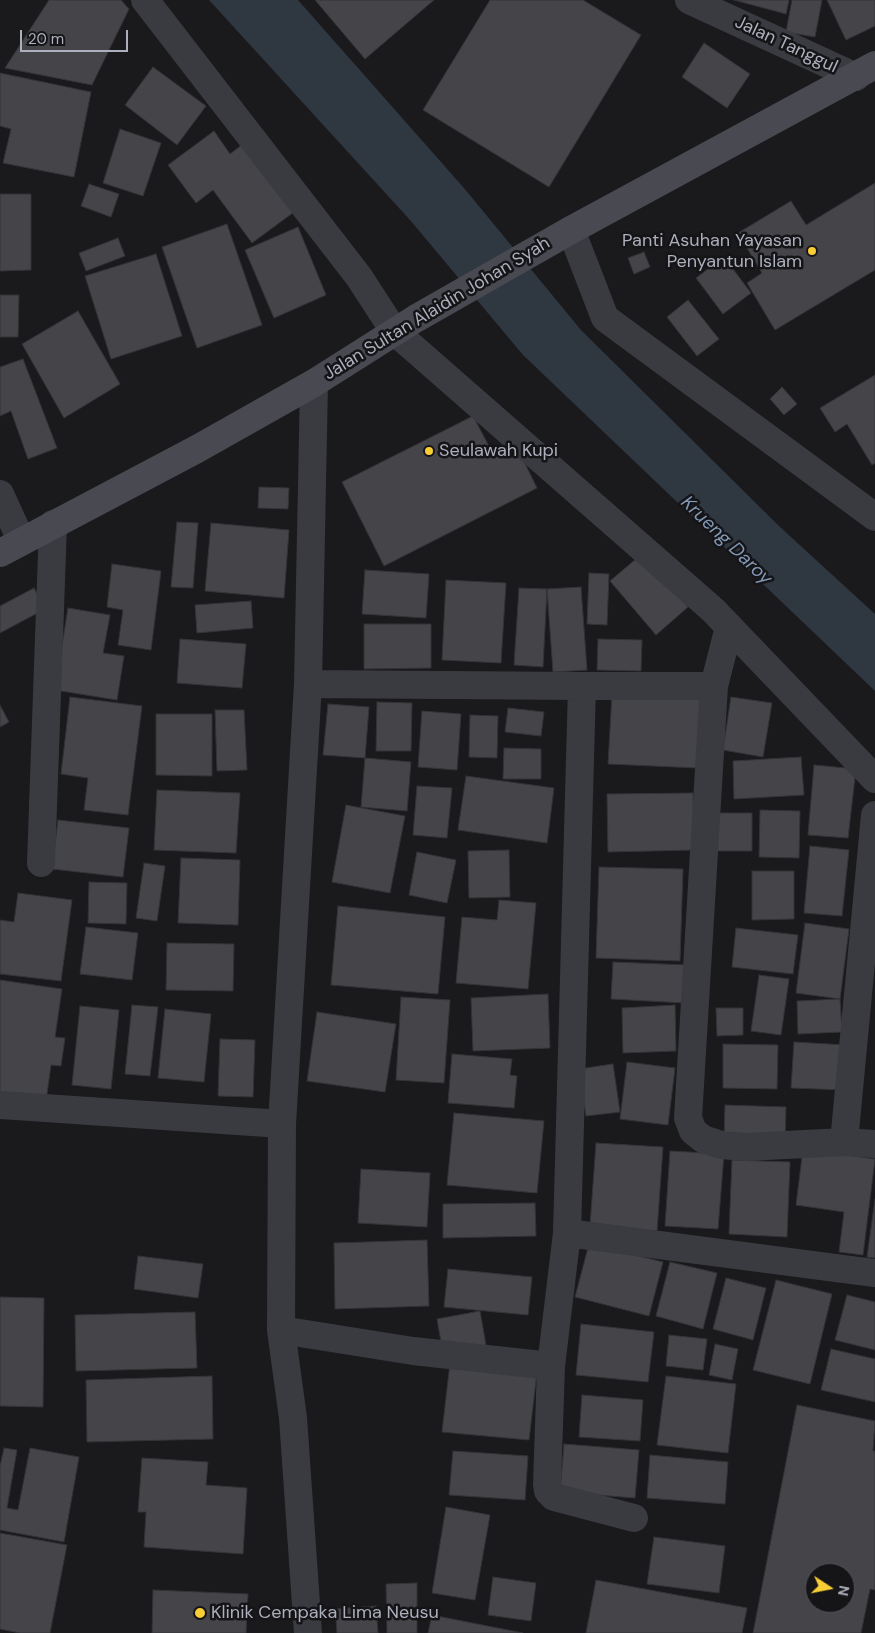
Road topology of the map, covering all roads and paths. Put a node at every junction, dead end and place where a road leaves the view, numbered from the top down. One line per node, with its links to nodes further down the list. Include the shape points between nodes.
1 (145, 0): 5 (street, via 359,277)
2 (689, 0): 3 (street, Jalan Tanggul)
3 (866, 71): 4 (main road, Jalan Sultan Alaidin Johan Syah)
4 (571, 230): 5 (main road, Jalan Sultan Alaidin Johan Syah); 8 (street, via 605,318)
5 (405, 325): 6 (main road, Jalan Sultan Alaidin Johan Syah); 11 (street)
6 (314, 383): 9 (main road, Jalan Sultan Alaidin Johan Syah); 12 (street)
7 (0, 494): 10 (street)
8 (875, 516)
9 (53, 524): 10 (main road, Jalan Sultan Alaidin Johan Syah); 17 (street)
10 (10, 547)
11 (729, 627): 14 (street); 15 (street)
12 (308, 684): 13 (street); 19 (street)
13 (582, 686): 14 (street); 22 (street)
14 (714, 686): 20 (street, via 688,1118 693,1131 721,1145 746,1147)
15 (875, 779)
16 (875, 815): 20 (street)
17 (41, 863)
18 (0, 1105): 19 (street)
19 (282, 1124): 24 (street)
20 (844, 1142): 21 (street)
21 (875, 1144)
22 (567, 1233): 23 (street); 25 (street)
23 (875, 1273)
24 (281, 1330): 25 (street, via 414,1351); 27 (street, via 293,1418)
25 (551, 1366): 26 (street, via 548,1491 566,1501)
26 (634, 1518)
27 (308, 1633)

